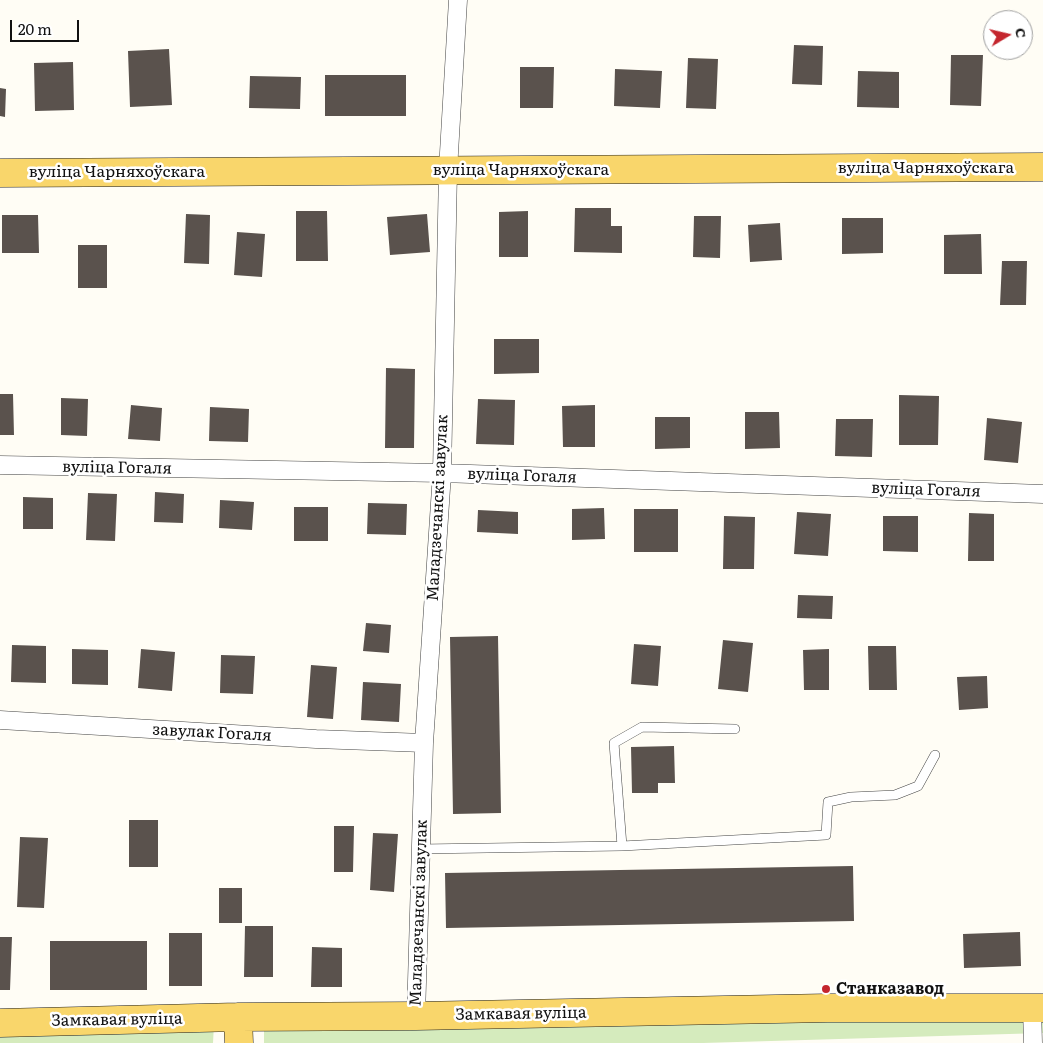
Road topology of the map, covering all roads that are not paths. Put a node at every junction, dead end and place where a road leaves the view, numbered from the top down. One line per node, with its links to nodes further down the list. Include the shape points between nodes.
1 (458, 0): 3 (street, Маладзечанскі завулак)
2 (1043, 167): 3 (main road, вуліца Чарняхоўскага)
3 (448, 170): 4 (main road, вуліца Чарняхоўскага); 6 (street, Маладзечанскі завулак)
4 (0, 173)
5 (0, 465): 6 (street, вуліца Гогаля)
6 (442, 473): 7 (street, вуліца Гогаля); 10 (street, Маладзечанскі завулак)
7 (1043, 494)
8 (0, 720): 10 (street, завулак Гогаля)
9 (735, 729): 12 (lane, via 642,727 614,742)
10 (424, 743): 13 (street, Маладзечанскі завулак)
11 (935, 755): 12 (lane, via 918,786 895,795 850,797 828,802 826,835)
12 (622, 846): 13 (lane)
13 (420, 849): 15 (street, Маладзечанскі завулак)
14 (1038, 1008): 15 (main road, Замкавая вуліца, via 827,1008); 18 (street)
15 (416, 1016): 17 (main road, Замкавая вуліца)
16 (0, 1023): 17 (main road, Замкавая вуліца)
17 (238, 1030)
18 (1033, 1043)

